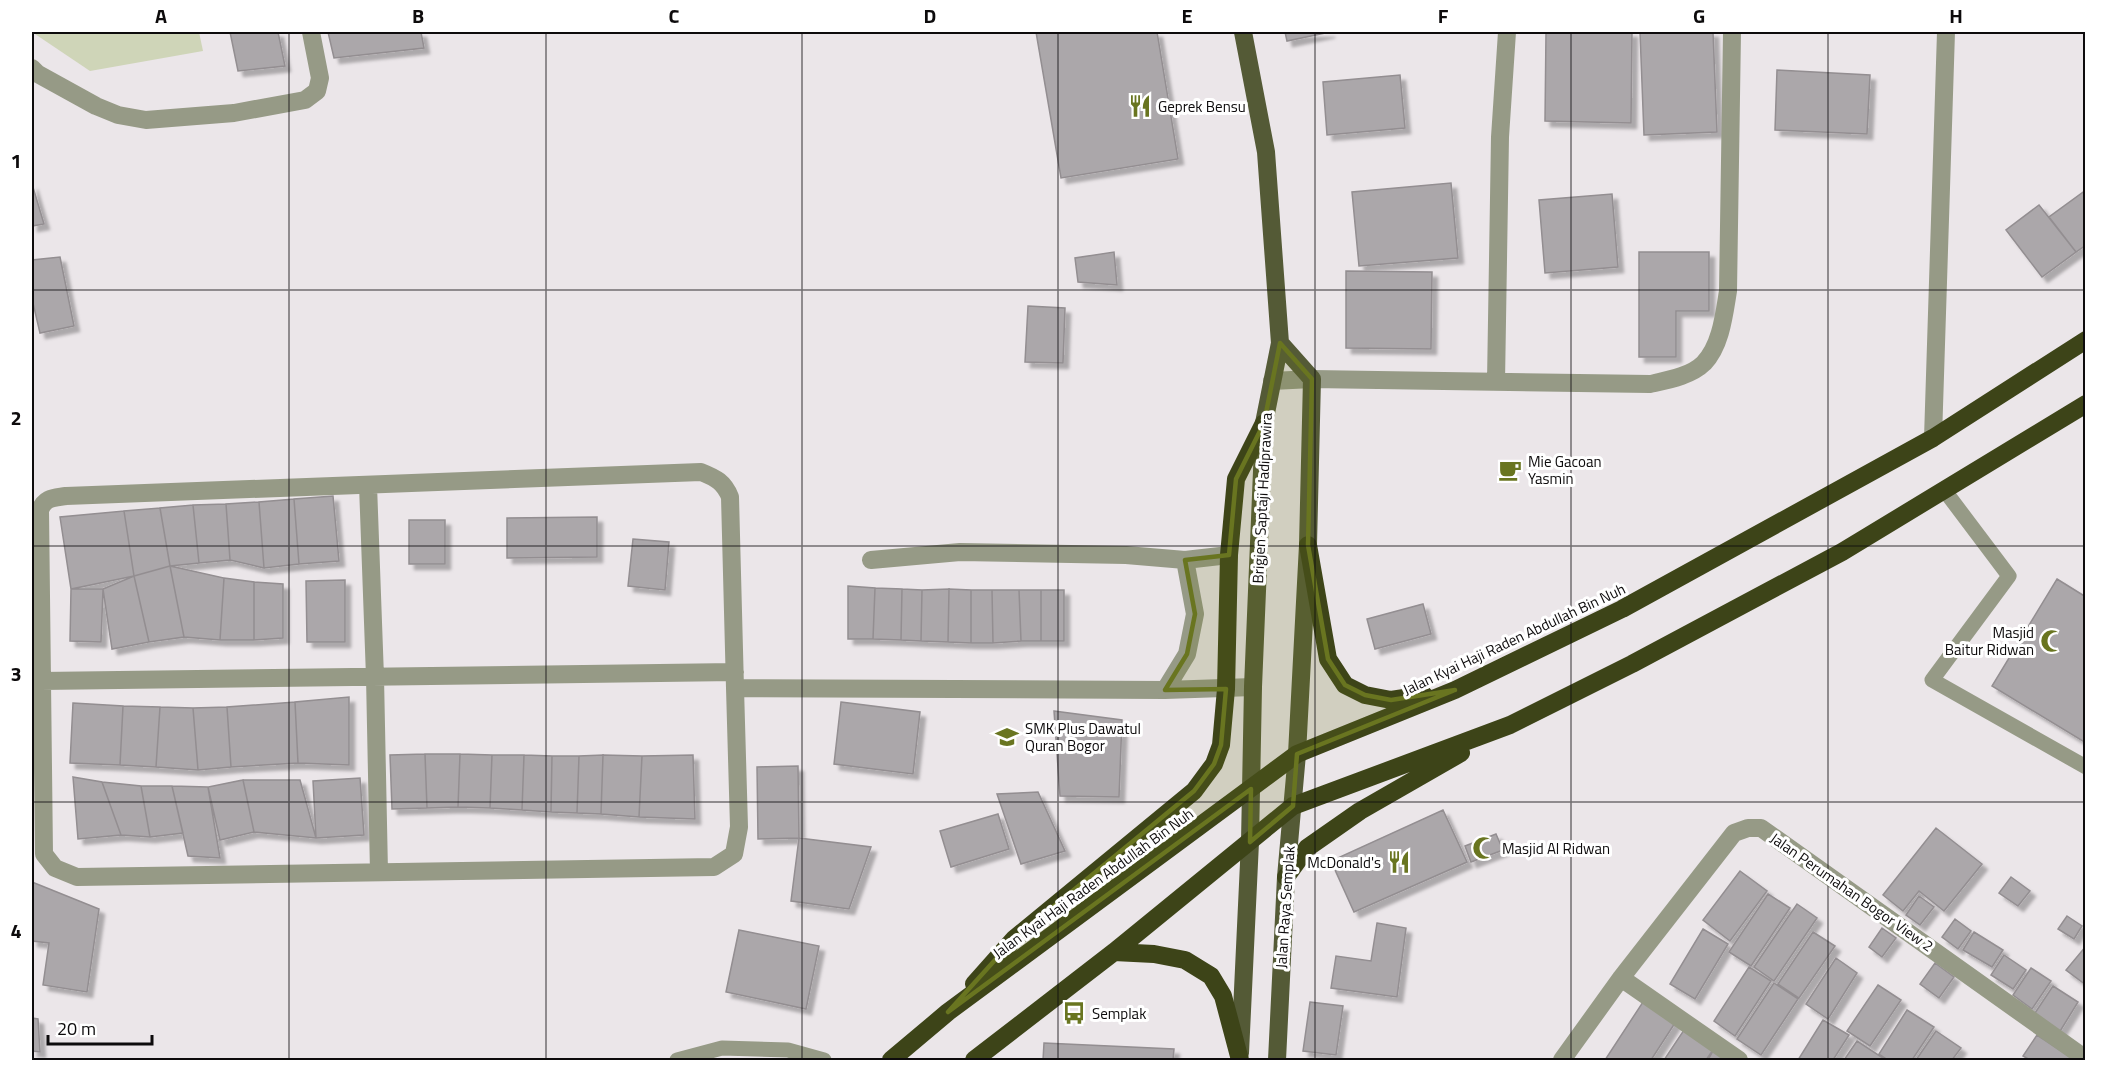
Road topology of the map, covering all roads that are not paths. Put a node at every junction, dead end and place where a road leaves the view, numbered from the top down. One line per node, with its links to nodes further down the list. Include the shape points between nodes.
1 (311, 32): 6 (street, via 320,78 317,91 305,100 234,113 146,120 118,115)
2 (1243, 32): 8 (main road, Brigjen Saptaji Hadiprawira, via 1266,152)
3 (1507, 32): 11 (street, via 1500,137)
4 (1732, 32): 11 (street, via 1728,291 1716,343 1703,363 1680,377 1650,384)
5 (1946, 32): 14 (street)
6 (32, 68)
7 (2085, 340): 14 (highway, Jalan Kyai Haji Raden Abdullah Bin Nuh)
8 (1281, 343): 9 (main road); 10 (main road, Brigjen Saptaji Hadiprawira)
9 (1312, 379): 10 (street); 11 (street); 17 (main road)
10 (1272, 381): 13 (main road, Brigjen Saptaji Hadiprawira)
11 (1496, 382)
12 (2085, 404): 16 (highway)
13 (1264, 423): 18 (highway, via 1236,479); 24 (main road, Brigjen Saptaji Hadiprawira)
14 (1933, 438): 27 (highway, Jalan Kyai Haji Raden Abdullah Bin Nuh, via 1622,609)
15 (368, 485): 21 (street); 22 (street, via 701,472 717,478 726,487 731,513); 23 (street, via 49,498 40,510 39,527)
16 (1945, 491): 28 (highway, via 1842,552); 30 (lane, via 2009,576 1932,680)
17 (1308, 545): 27 (highway, via 1328,659 1345,685 1365,695 1391,700); 29 (main road)
18 (1229, 555): 20 (street); 25 (highway)
19 (871, 560): 20 (street, via 960,552)
20 (1185, 560): 26 (street, via 1195,614 1187,654)
21 (375, 677): 22 (street); 23 (street); 34 (street)
22 (735, 680): 26 (street); 34 (street, via 739,827 734,854 714,867)
23 (41, 681): 34 (street, via 44,854 55,868 76,878)
24 (1253, 687): 25 (street); 31 (main road, Brigjen Saptaji Hadiprawira)
25 (1226, 689): 26 (street); 38 (highway, via 1221,745 1214,764 1194,791 1014,939)
26 (1165, 690)
27 (1455, 690): 29 (highway, Jalan Kyai Haji Raden Abdullah Bin Nuh)
28 (1510, 725): 32 (highway); 35 (highway, via 1360,811 1307,849)
29 (1297, 754): 31 (highway, Jalan Kyai Haji Raden Abdullah Bin Nuh); 32 (main road, Jalan Raya Semplak)
30 (2085, 767)
31 (1251, 789): 33 (main road); 38 (highway, Jalan Kyai Haji Raden Abdullah Bin Nuh)
32 (1293, 806): 33 (highway); 35 (main road, Jalan Raya Semplak)
33 (1250, 842): 36 (highway); 44 (main road)
34 (379, 872)
35 (1286, 877): 45 (main road, Jalan Raya Semplak)
36 (1114, 952): 43 (highway); 44 (highway, via 1185,960 1211,976 1223,996)
37 (1621, 978): 39 (street, Jalan Perumahan Bogor View 2, via 1734,833 1761,828); 46 (street, Jalan Perumahan Bogor View 2); 47 (street)
38 (948, 1012): 42 (highway, Jalan Kyai Haji Raden Abdullah Bin Nuh)
39 (2085, 1059)
40 (677, 1060): 41 (lane, via 722,1048 788,1050)
41 (824, 1060)
42 (891, 1060)
43 (974, 1060)
44 (1240, 1060)
45 (1277, 1060)
46 (1562, 1060)
47 (1739, 1060)

